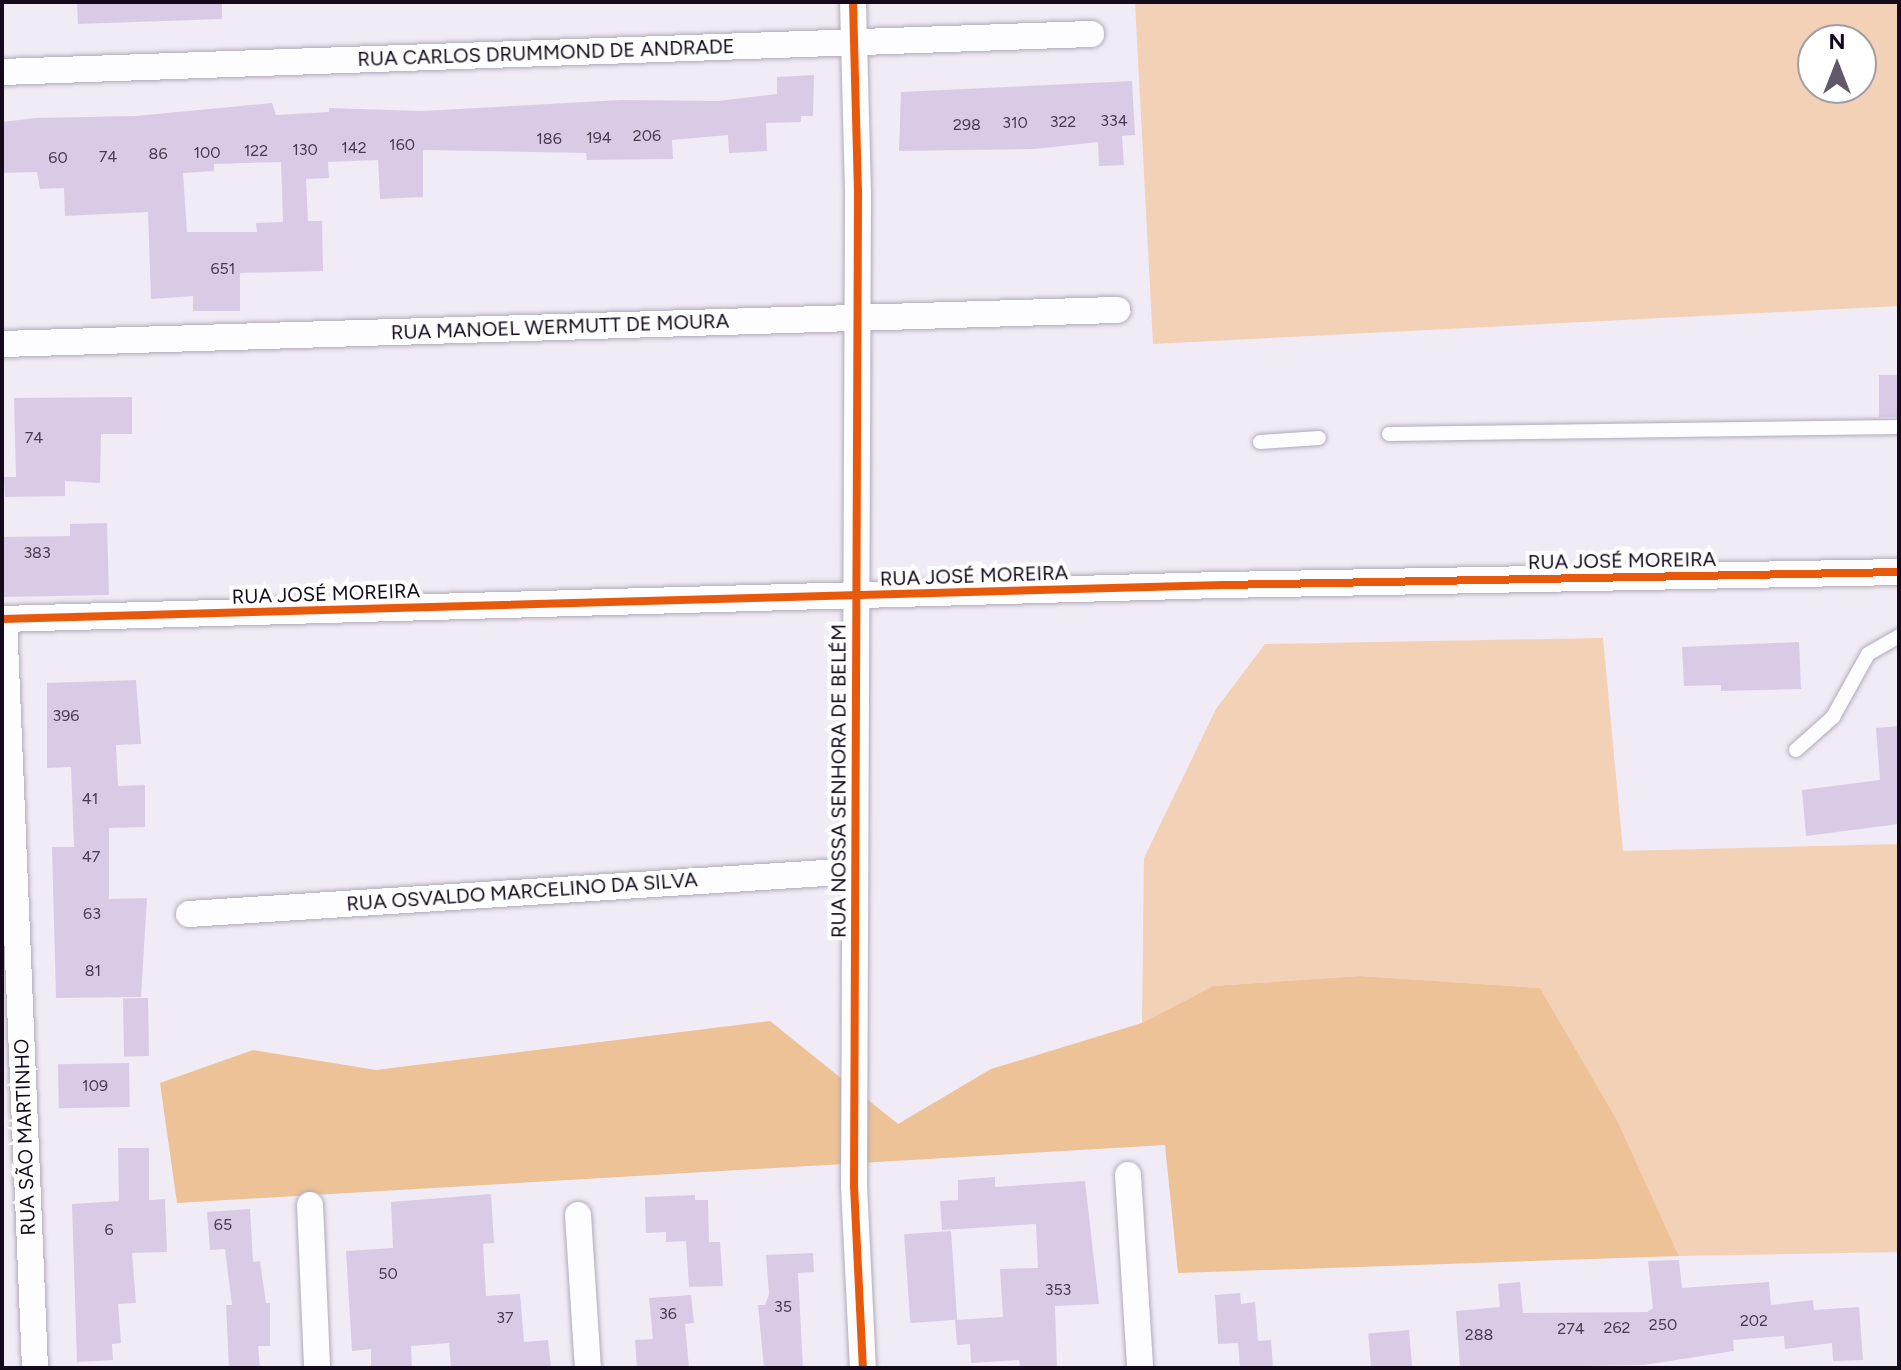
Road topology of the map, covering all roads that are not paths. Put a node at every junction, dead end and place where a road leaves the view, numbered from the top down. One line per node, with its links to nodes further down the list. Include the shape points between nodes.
1 (853, 2): 3 (street, RUA NOSSA SENHORA DE BELÉM)
2 (1091, 34): 3 (street, RUA CARLOS DRUMMOND DE ANDRADE)
3 (854, 43): 4 (street, RUA CARLOS DRUMMOND DE ANDRADE); 6 (street, RUA NOSSA SENHORA DE BELÉM)
4 (2, 72)
5 (1117, 310): 6 (street, RUA MANOEL WERMUTT DE MOURA)
6 (857, 318): 7 (street, RUA MANOEL WERMUTT DE MOURA); 13 (street, RUA NOSSA SENHORA DE BELÉM)
7 (2, 344)
8 (1899, 427): 9 (lane)
9 (1389, 434)
10 (1319, 438): 11 (lane)
11 (1260, 442)
12 (1899, 572): 13 (street, RUA JOSÉ MOREIRA)
13 (856, 596): 14 (street, RUA JOSÉ MOREIRA); 17 (street, RUA NOSSA SENHORA DE BELÉM)
14 (3, 619): 19 (street, RUA SÃO MARTINHO)
15 (1899, 636): 16 (lane, via 1868,654 1833,717)
16 (1796, 750)
17 (855, 871): 18 (street, RUA OSVALDO MARCELINO DA SILVA); 26 (street, RUA NOSSA SENHORA DE BELÉM, via 854,1186)
18 (189, 914)
19 (11, 999): 23 (street, RUA SÃO MARTINHO)
20 (1128, 1175): 27 (street)
21 (310, 1205): 24 (street)
22 (578, 1215): 25 (street)
23 (35, 1368)
24 (317, 1368)
25 (588, 1368)
26 (863, 1368)
27 (1140, 1368)

